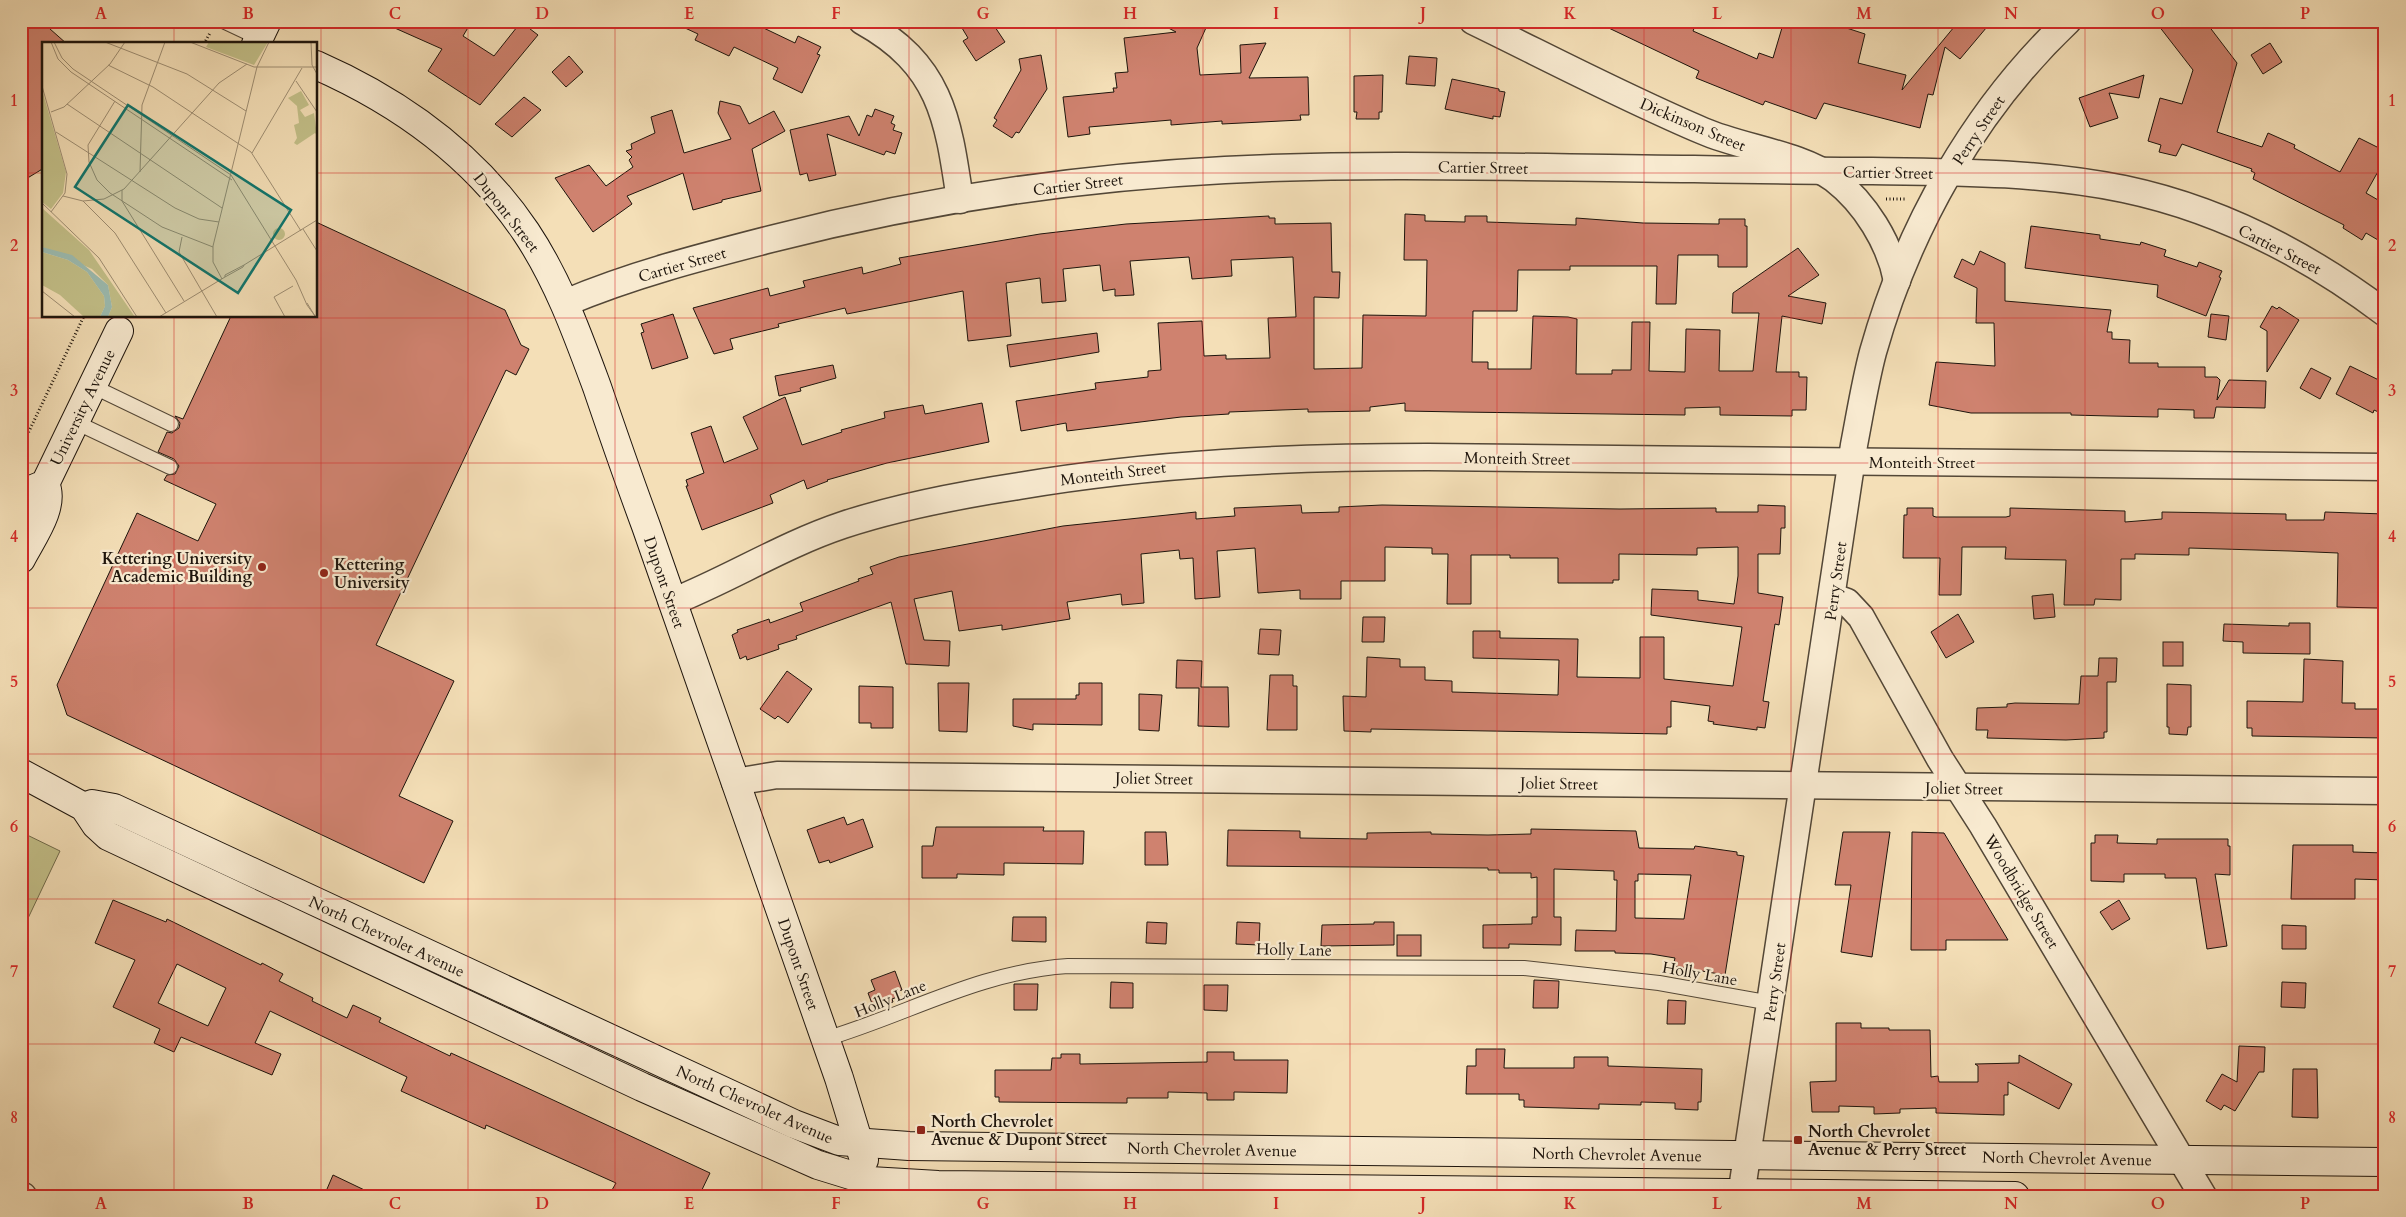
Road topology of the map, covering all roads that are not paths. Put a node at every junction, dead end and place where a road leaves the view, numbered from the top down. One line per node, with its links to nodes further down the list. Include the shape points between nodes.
1 (223, 21): 5 (lane)
2 (862, 21): 9 (street, via 903,49 932,86 946,123)
3 (1473, 21): 7 (street, Dickinson Street, via 1702,131)
4 (2068, 21): 8 (street, Perry Street, via 2035,54 1992,106)
5 (263, 37)
6 (318, 66): 11 (street, Dupont Street, via 402,110 463,159 525,232)
7 (1821, 171): 8 (street, Cartier Street); 9 (street, Cartier Street, via 1303,167 1136,177); 10 (street, Dickinson Street, via 1844,188 1868,217 1888,251)
8 (1949, 172): 10 (street, Perry Street, via 1924,218); 12 (street, Cartier Street, via 2030,175 2081,181 2128,190 2200,211 2287,250 2343,283)
9 (960, 200): 11 (street, Cartier Street, via 806,230 719,252 634,277)
10 (1897, 281): 17 (street, Perry Street, via 1873,354)
11 (565, 303): 24 (street, Dupont Street)
12 (2385, 313)
13 (124, 321): 14 (street, University Avenue)
14 (92, 386): 15 (street, University Avenue); 16 (lane)
15 (75, 422): 18 (lane); 20 (street, University Avenue)
16 (171, 424)
17 (1852, 461): 19 (street, Monteith Street); 23 (street, Perry Street); 24 (street, Monteith Street, via 1310,458 1088,475 951,498 842,526 769,555)
18 (170, 467)
19 (2385, 467)
20 (44, 484): 21 (street, University Avenue, via 34,489); 22 (street, University Avenue, via 48,495 45,509)
21 (21, 506)
22 (21, 558)
23 (1833, 597): 27 (street, Perry Street); 28 (street, Woodbridge Street, via 1847,602 1861,617)
24 (672, 602): 26 (street, Dupont Street)
25 (21, 773): 30 (street, North Chevrolet Avenue)
26 (735, 782): 27 (street, Joliet Street, via 776,774); 34 (street, Dupont Street)
27 (1804, 786): 28 (street, Joliet Street); 33 (street, Perry Street)
28 (1958, 788): 29 (street, Joliet Street); 38 (street, Woodbridge Street, via 1984,826)
29 (2385, 791)
30 (84, 807): 31 (street, North Chevrolet Avenue, via 92,804 114,808); 32 (street, North Chevrolet Avenue, via 108,836)
31 (429, 955): 32 (street); 35 (street, North Chevrolet Avenue, via 794,1124 827,1138)
32 (416, 981): 41 (street, North Chevrolet Avenue)
33 (1771, 1003): 34 (lane, Holly Lane, via 1659,983 1524,968 1068,966 996,977); 37 (street, Perry Street)
34 (825, 1039): 35 (street, Dupont Street)
35 (859, 1144): 36 (street, North Chevrolet Avenue); 41 (street, Dupont Street)
36 (1324, 1150): 37 (street, North Chevrolet Avenue); 40 (street)
37 (1748, 1155): 38 (street, North Chevrolet Avenue); 42 (street, Perry Street)
38 (2182, 1160): 39 (street, North Chevrolet Avenue); 44 (street, Woodbridge Street)
39 (2385, 1162)
40 (1323, 1188): 41 (street, North Chevrolet Avenue, via 938,1186); 42 (street, North Chevrolet Avenue)
41 (873, 1189)
42 (1741, 1194): 43 (street, North Chevrolet Avenue)
43 (2015, 1196)
44 (2203, 1196)

